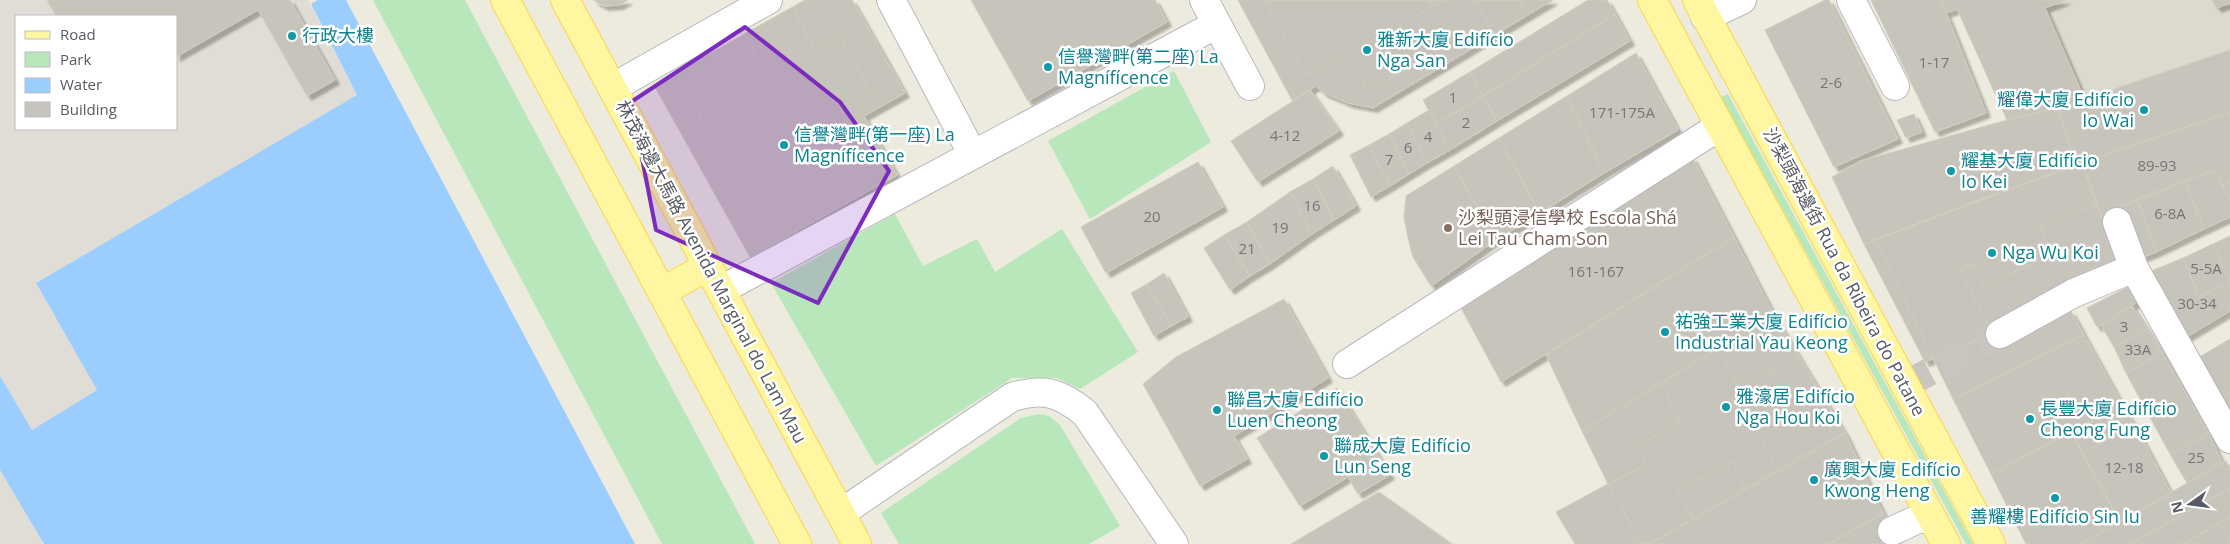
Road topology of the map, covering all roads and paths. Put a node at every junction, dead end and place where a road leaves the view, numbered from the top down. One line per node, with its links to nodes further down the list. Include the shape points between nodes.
1 (505, 0): 20 (main road)
2 (565, 0): 13 (main road, 林茂海邊大馬路 Avenida Marginal do Lam Mau)
3 (768, 0): 13 (street)
4 (891, 0): 15 (street)
5 (1204, 0): 10 (street)
6 (1652, 0): 14 (main road)
7 (1742, 0): 9 (street)
8 (1852, 0): 12 (street)
9 (1701, 8): 29 (main road, 沙梨頭海邊街 Rua da Ribeira do Patane)
10 (1217, 24): 11 (street); 15 (street)
11 (1250, 86)
12 (1895, 86)
13 (612, 88): 17 (main road, 林茂海邊大馬路 Avenida Marginal do Lam Mau)
14 (1720, 126): 22 (street); 28 (main road, via 1914,518)
15 (973, 155): 19 (street)
16 (2116, 222): 18 (street)
17 (708, 266): 19 (main road, 林茂海邊大馬路 Avenida Marginal do Lam Mau); 20 (main road)
18 (2134, 268): 21 (street, via 2074,293); 23 (street)
19 (721, 290): 24 (main road, 林茂海邊大馬路 Avenida Marginal do Lam Mau)
20 (662, 292): 25 (main road)
21 (2000, 334)
22 (1348, 364)
23 (2230, 438)
24 (841, 514): 26 (main road, 林茂海邊大馬路 Avenida Marginal do Lam Mau); 27 (street, via 1012,397 1030,392 1050,392 1069,400 1085,413)
25 (798, 544)
26 (857, 544)
27 (1174, 544)
28 (1946, 544)
29 (1991, 544)

